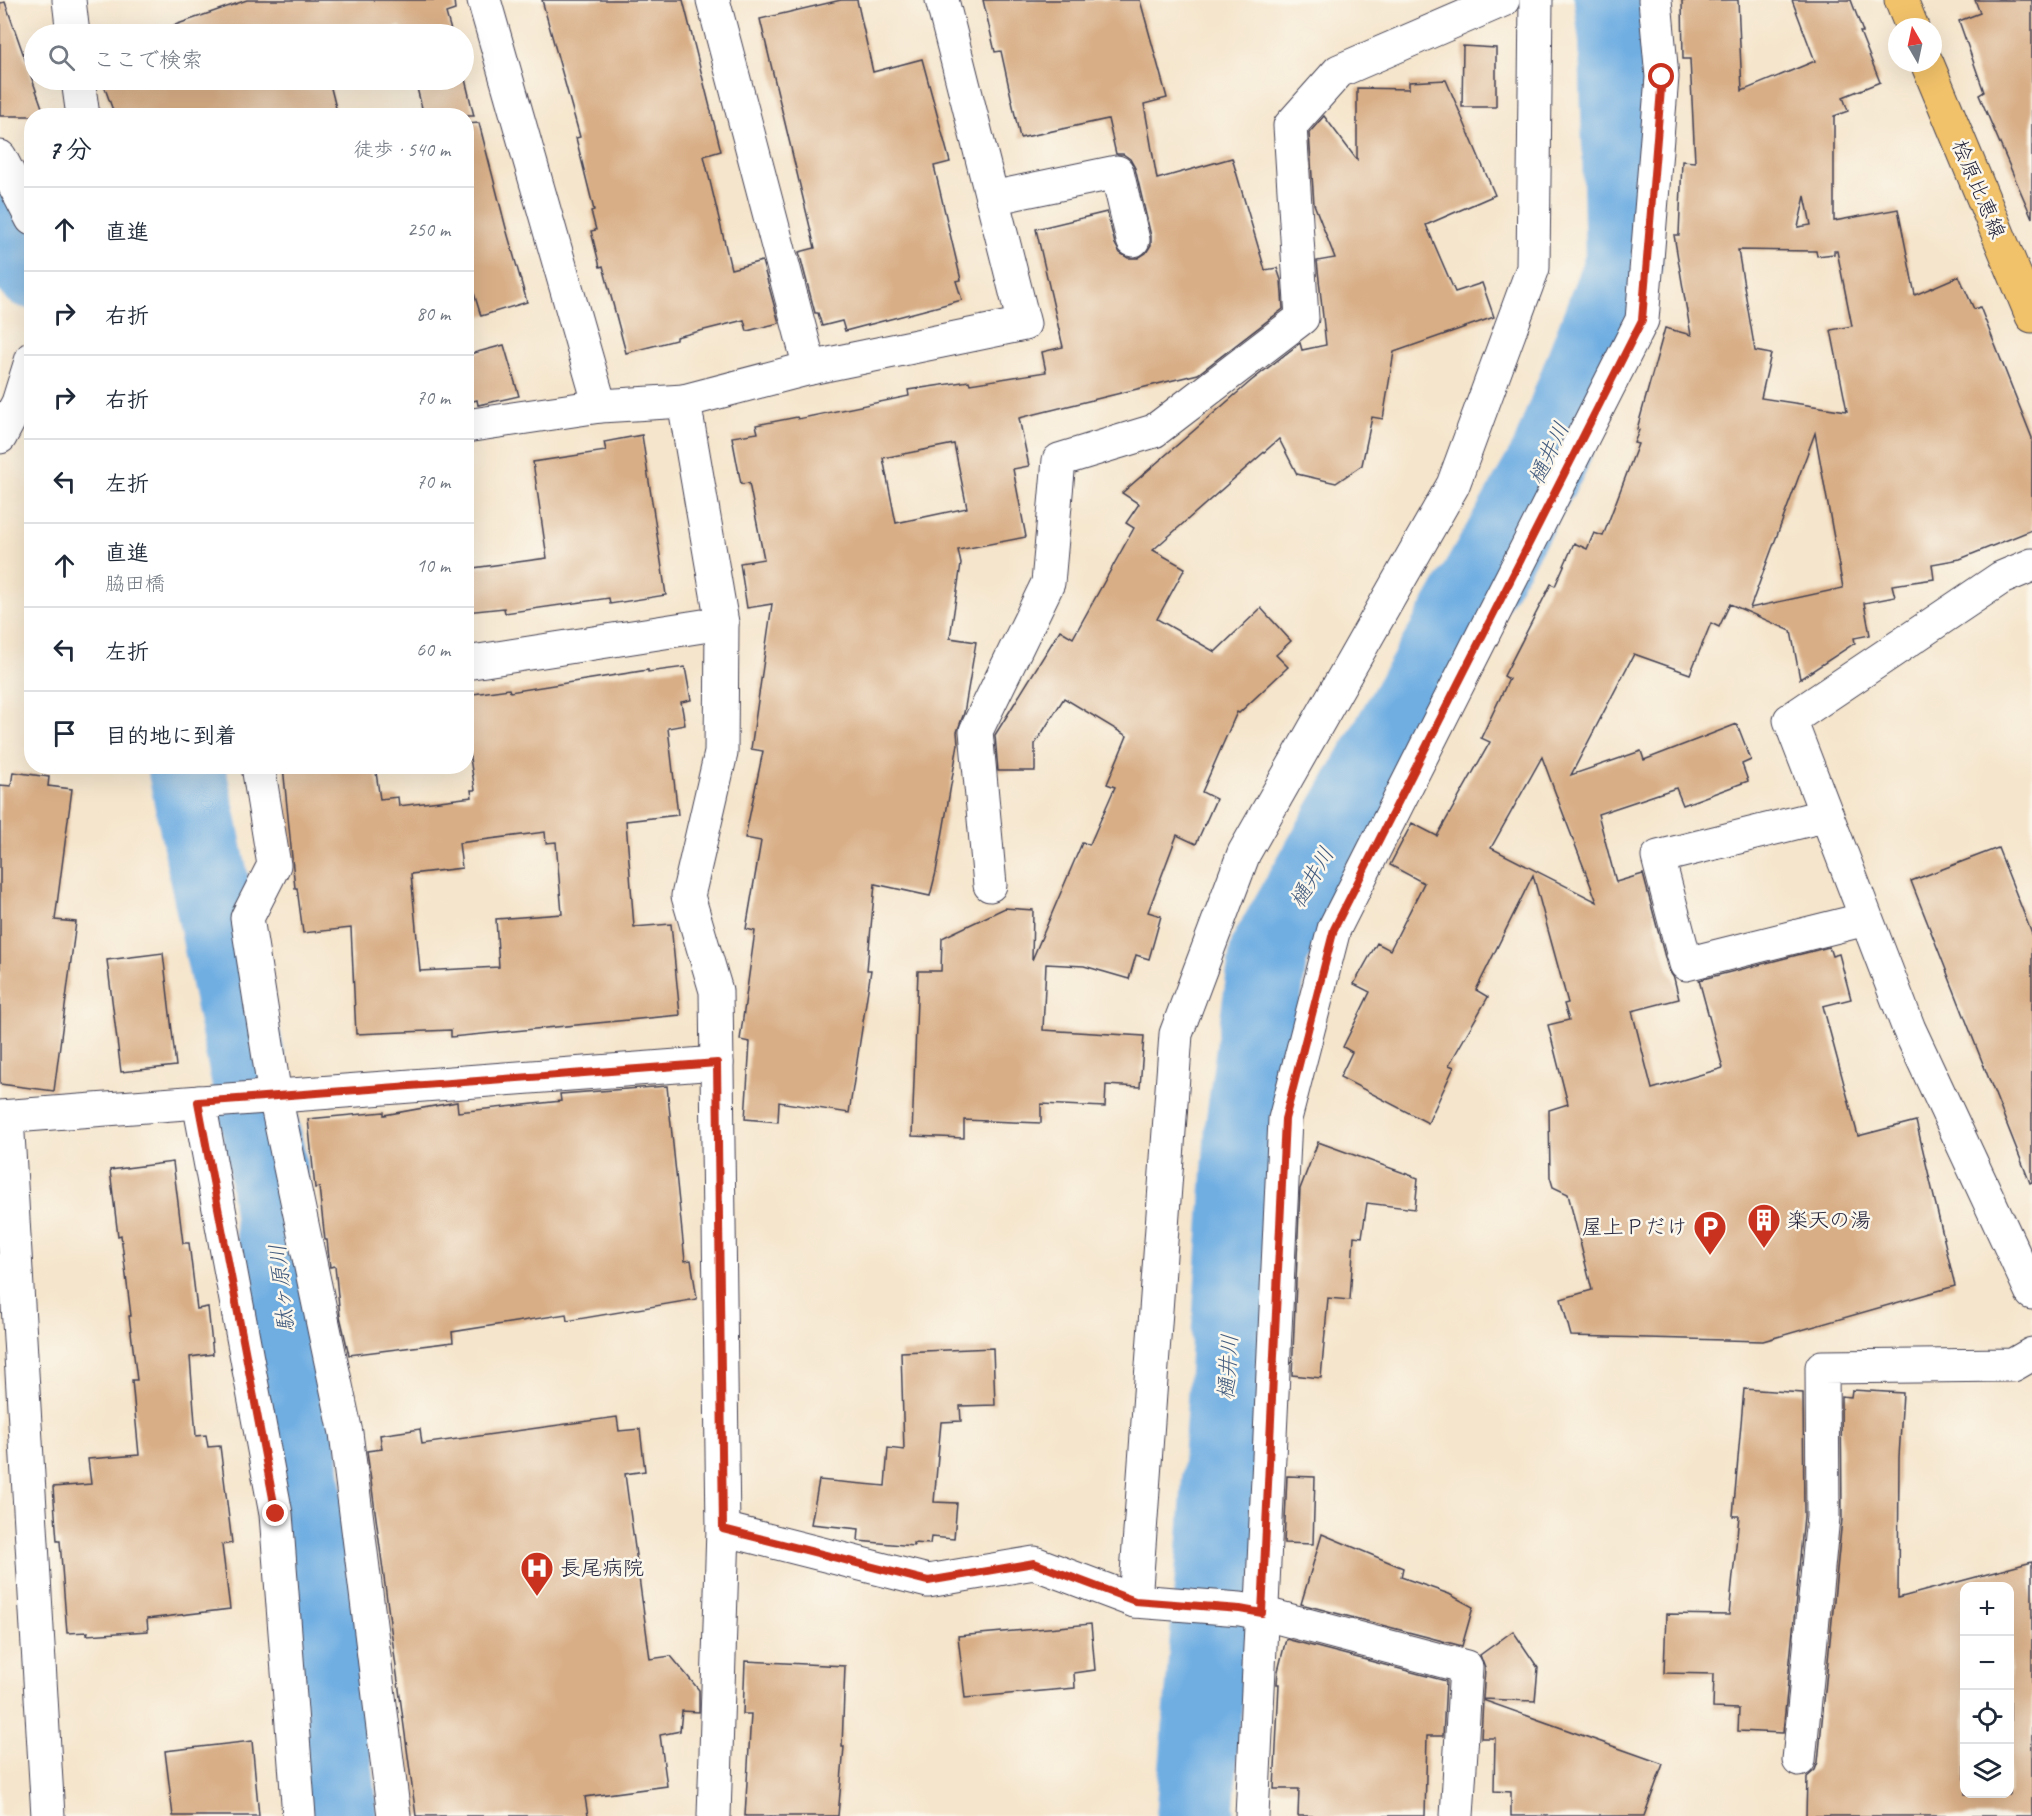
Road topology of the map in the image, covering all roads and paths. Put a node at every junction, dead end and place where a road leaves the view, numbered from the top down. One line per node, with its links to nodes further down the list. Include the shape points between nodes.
1 (69, 0): 10 (street)
2 (484, 0): 22 (street)
3 (713, 0): 19 (street)
4 (942, 0): 15 (street)
5 (1503, 0): 30 (street, via 1339,70 1290,126 1302,318 1154,431 1059,460 1048,583 976,730)
6 (1536, 0): 39 (street, via 1533,268 1454,485 1244,853 1176,1034)
7 (1655, 0): 40 (street, via 1662,77 1642,320 1334,929 1285,1119)
8 (1900, 0): 9 (main road)
9 (1908, 18)
10 (72, 24)
11 (1931, 72): 18 (main road, 桧原比恵線)
12 (79, 90): 13 (street)
13 (82, 108)
14 (0, 157): 16 (street)
15 (992, 198): 17 (street, via 1117,172); 19 (street, via 1024,324)
16 (24, 204)
17 (1133, 240)
18 (2032, 316)
19 (810, 368): 21 (street)
20 (24, 384): 24 (street)
21 (684, 401): 22 (street); 26 (street)
22 (600, 406): 23 (street)
23 (474, 425)
24 (0, 437)
25 (2032, 565): 29 (street, via 2001,578 1790,720)
26 (722, 623): 27 (street); 32 (street, via 721,753 688,896 716,991)
27 (474, 662)
28 (259, 774): 33 (street, via 274,865 247,918)
29 (1827, 815): 31 (street); 31 (street, via 1658,857 1686,964)
30 (990, 885)
31 (1866, 919): 36 (street, via 1909,1029)
32 (717, 1063): 33 (street); 38 (street)
33 (267, 1096): 34 (street); 44 (street, via 345,1433)
34 (209, 1102): 35 (street); 43 (street, via 276,1514)
35 (3, 1117): 42 (street)
36 (2032, 1293)
37 (2032, 1354): 41 (street, via 2013,1365 1822,1367 1823,1517)
38 (723, 1529): 39 (street, via 928,1581 1034,1563); 45 (street)
39 (1147, 1602): 40 (street)
40 (1251, 1611): 46 (street); 47 (street, via 1466,1667)
41 (1799, 1760)
42 (48, 1816)
43 (300, 1816)
44 (394, 1816)
45 (714, 1816)
46 (1252, 1816)
47 (1457, 1816)

